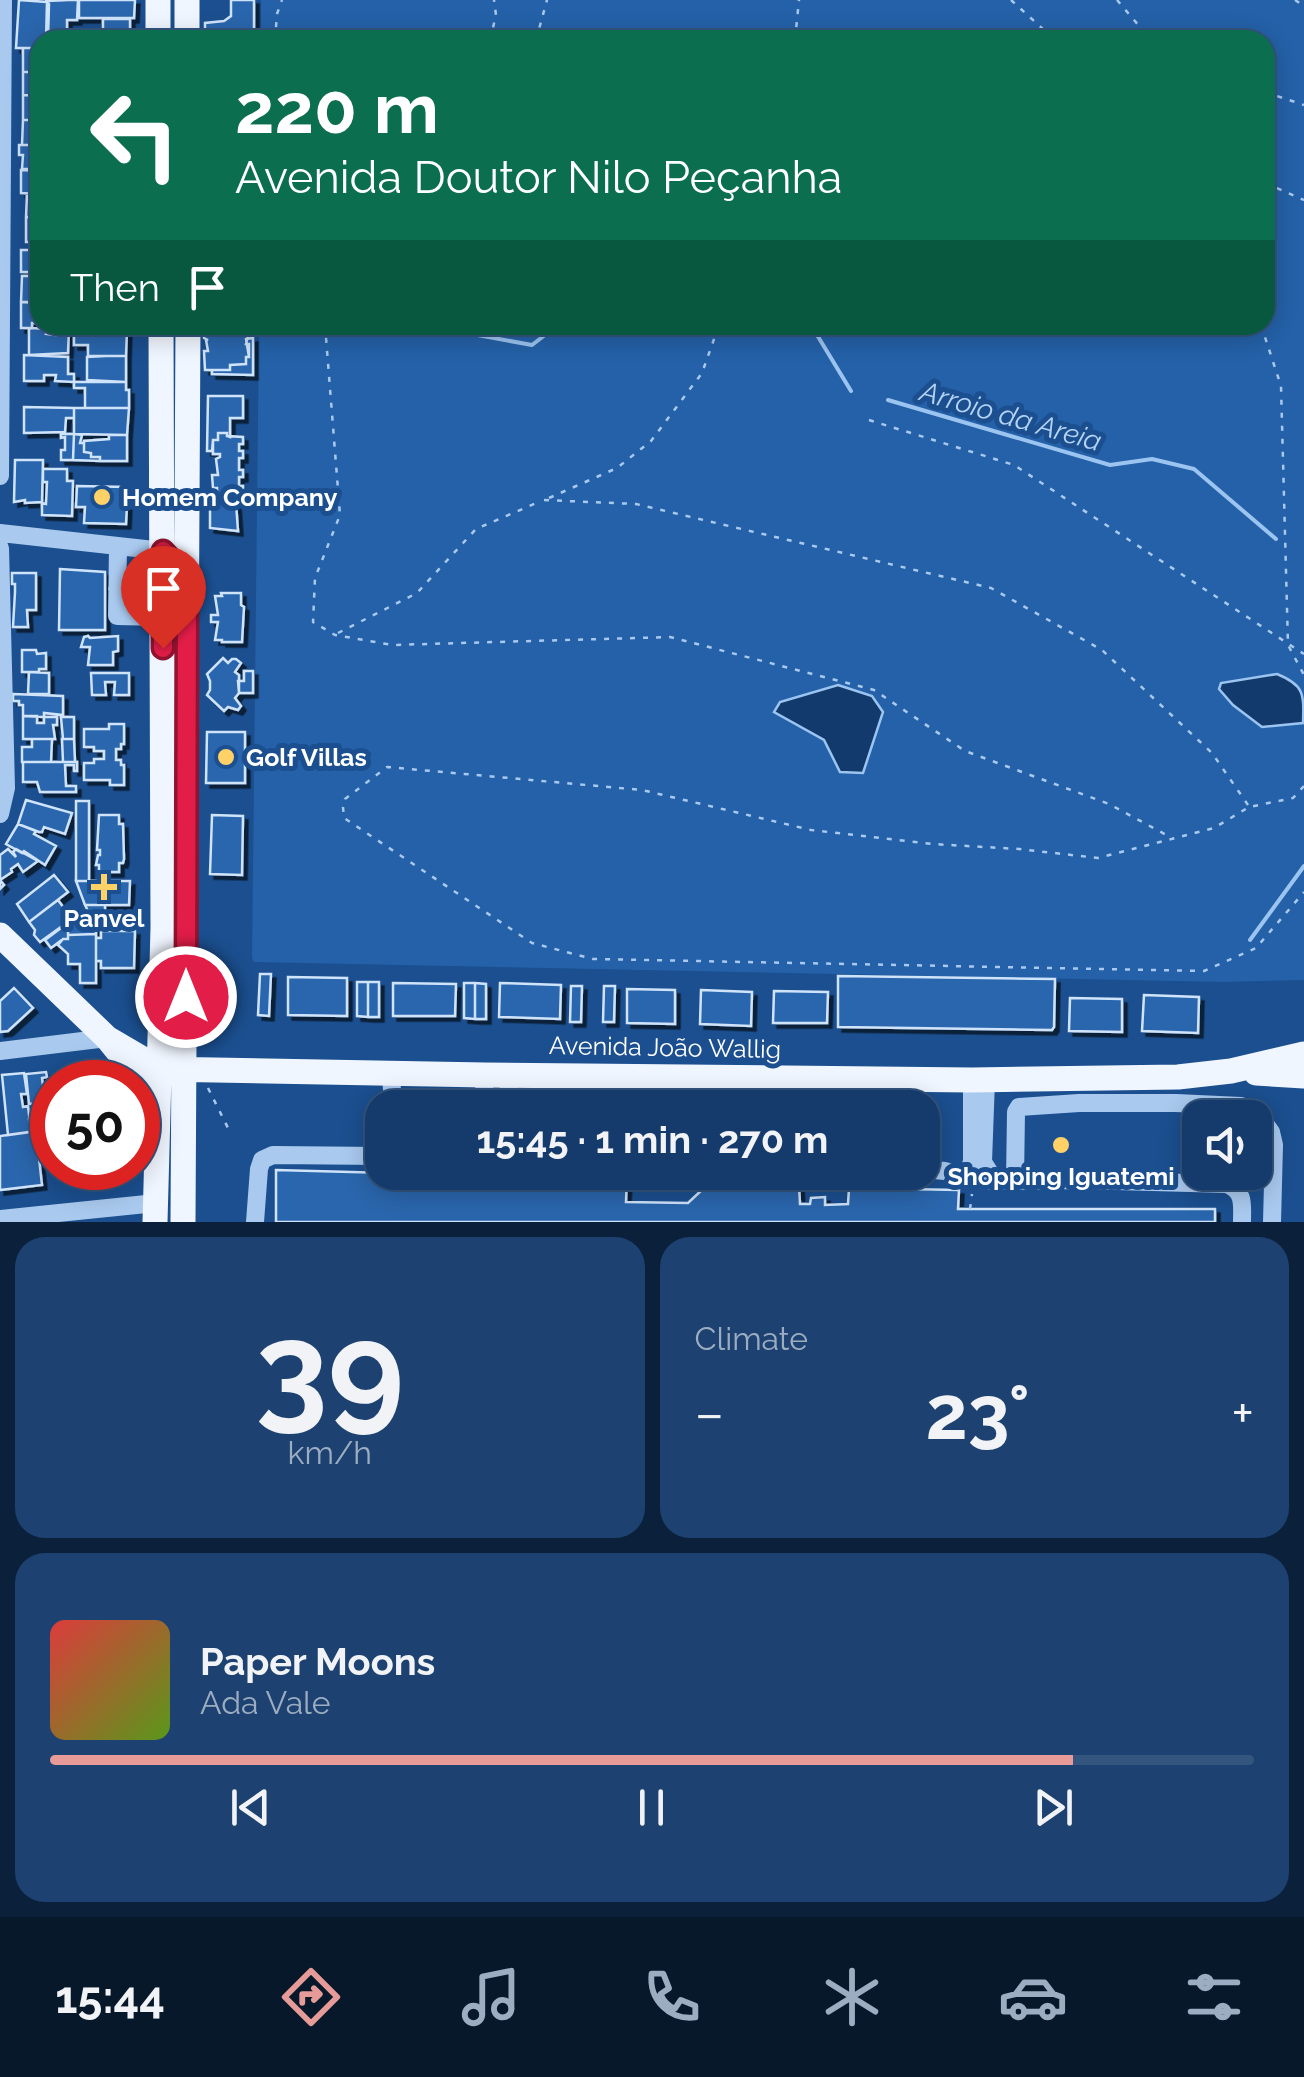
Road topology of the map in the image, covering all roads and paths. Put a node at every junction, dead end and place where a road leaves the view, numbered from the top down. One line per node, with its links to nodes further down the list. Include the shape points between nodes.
1 (3, 0): 30 (street)
2 (158, 0): 12 (main road)
3 (187, 0): 13 (main road)
4 (282, 0): 14 (path)
5 (494, 0): 15 (path)
6 (547, 0): 16 (path)
7 (799, 0): 17 (path)
8 (1011, 0): 18 (path)
9 (1117, 0): 19 (path)
10 (1295, 0): 11 (path)
11 (1304, 6)
12 (158, 30)
13 (187, 30)
14 (276, 30)
15 (492, 30)
16 (539, 30)
17 (797, 30)
18 (1044, 30)
19 (1142, 30)
20 (1275, 95): 21 (path)
21 (1304, 105)
22 (1275, 187): 23 (path)
23 (1304, 200)
24 (161, 335): 35 (main road)
25 (188, 335): 37 (main road)
26 (326, 335): 39 (path, via 340,515 315,578 313,622)
27 (715, 335): 31 (path, via 702,373 651,441 617,468)
28 (1263, 335): 40 (path, via 1281,386)
29 (869, 420): 40 (path, via 1014,464)
30 (0, 476)
31 (544, 500): 39 (path, via 476,528 417,593); 44 (path, via 636,504 991,588 1102,650 1212,754)
32 (0, 534): 33 (street)
33 (118, 546): 35 (street); 36 (street)
34 (0, 548): 45 (street, via 6,788)
35 (163, 551): 37 (main road, via 178,567)
36 (117, 588): 37 (street); 38 (street, via 117,616)
37 (175, 588): 38 (main road); 49 (main road)
38 (163, 616): 54 (main road)
39 (335, 635): 46 (path, via 392,645 670,637 874,690 965,752 1109,804)
40 (1288, 645): 41 (path); 42 (path)
41 (1304, 654)
42 (1304, 675)
43 (1304, 786): 44 (path, via 1293,798)
44 (1249, 807): 46 (path, via 1214,828)
45 (0, 814)
46 (1173, 838): 47 (path, via 1098,858 932,844 811,830 642,790 387,766 342,807 344,818 532,943 593,960 1204,971 1256,948)
47 (1304, 892)
48 (0, 936): 50 (main road)
49 (186, 1033): 54 (main road); 55 (main road)
50 (116, 1043): 51 (street); 53 (main road); 54 (main road, Avenida João Wallig)
51 (0, 1051)
52 (1304, 1054): 56 (main road, Avenida João Wallig)
53 (128, 1060)
54 (169, 1063): 55 (main road, Avenida João Wallig); 65 (main road); 66 (main road)
55 (228, 1070): 57 (main road, Avenida João Wallig); 61 (main road)
56 (1231, 1071): 59 (main road, Avenida João Wallig); 60 (main road, Avenida João Wallig)
57 (392, 1073): 58 (main road, Avenida João Wallig); 62 (street)
58 (497, 1075): 60 (main road, Avenida João Wallig); 63 (street); 64 (street)
59 (1304, 1076)
60 (979, 1080): 71 (street); 73 (street, via 983,1162)
61 (207, 1087): 66 (main road); 67 (path)
62 (392, 1090)
63 (491, 1090)
64 (502, 1090)
65 (160, 1094)
66 (185, 1108): 68 (main road); 76 (main road)
67 (228, 1128)
68 (160, 1130)
69 (365, 1156): 77 (street, via 262,1160)
70 (940, 1171): 71 (street)
71 (966, 1179): 73 (street)
72 (1015, 1180): 73 (street); 78 (street, via 1227,1184 1241,1194); 79 (street, via 1016,1112 1022,1106 1241,1106 1257,1113 1271,1132)
73 (994, 1181)
74 (156, 1212): 75 (street)
75 (0, 1219)
76 (183, 1222)
77 (255, 1222)
78 (1242, 1222)
79 (1272, 1222)

